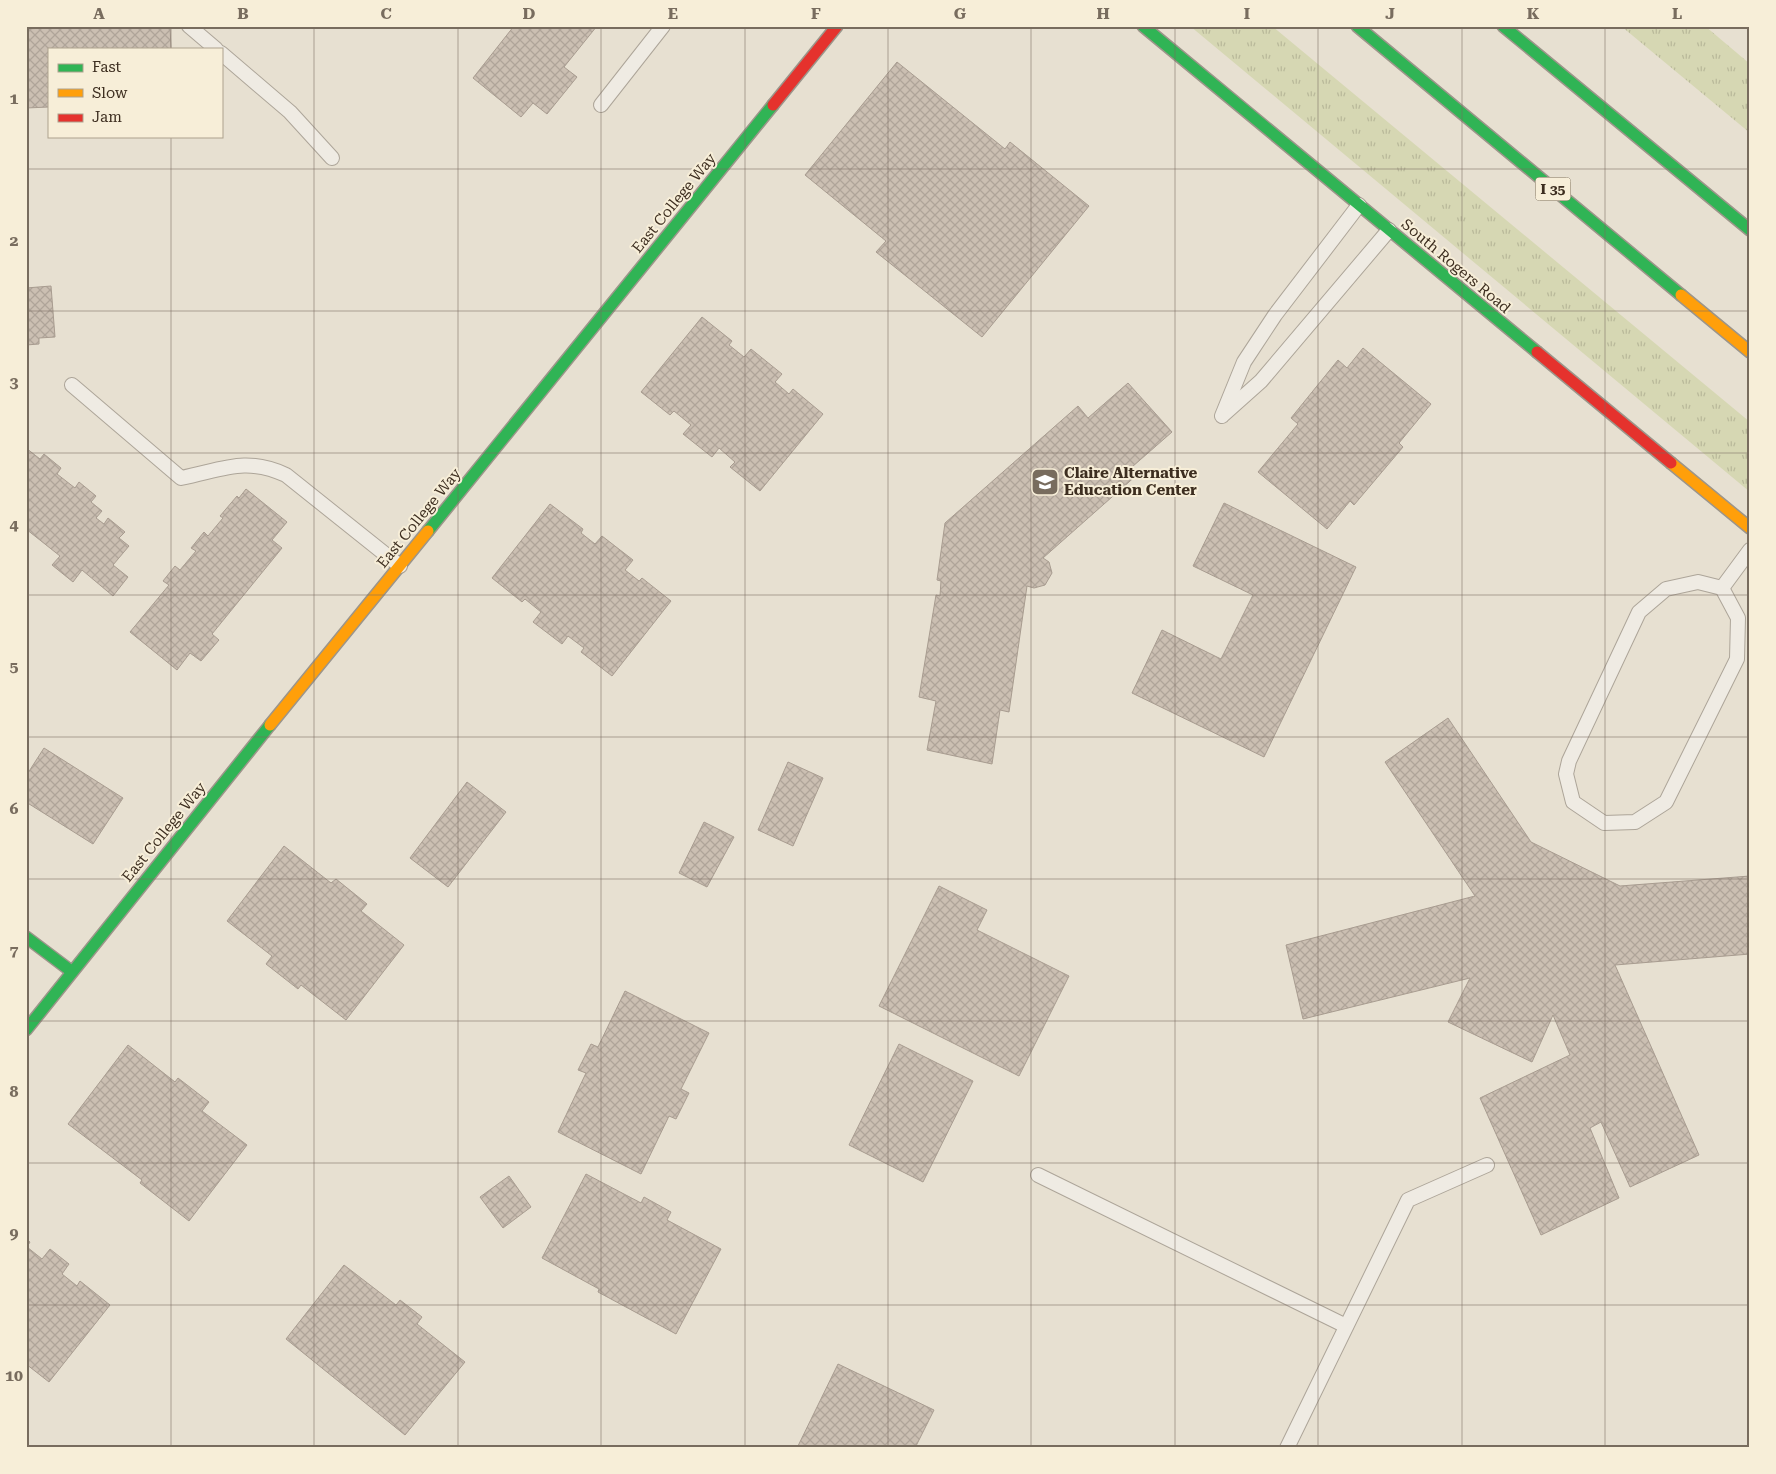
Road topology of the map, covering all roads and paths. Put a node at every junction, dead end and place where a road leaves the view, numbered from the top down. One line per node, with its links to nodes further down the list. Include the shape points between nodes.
1 (189, 26): 7 (lane)
2 (663, 26): 9 (lane)
3 (837, 26): 18 (main road, East College Way)
4 (1143, 26): 11 (main road, South Rogers Road)
5 (1357, 26): 14 (main road, I 35)
6 (1502, 26): 13 (main road)
7 (215, 48)
8 (222, 55): 10 (lane, via 290,112)
9 (601, 105)
10 (332, 158)
11 (1359, 205): 12 (main road, South Rogers Road); 12 (lane, via 1274,314 1244,362 1222,416 1261,381)
12 (1389, 230): 16 (main road, South Rogers Road)
13 (1750, 230)
14 (1750, 352)
15 (72, 385): 18 (lane, via 180,478 231,466 268,466 286,475)
16 (1750, 528)
17 (1750, 550): 19 (lane)
18 (400, 566): 21 (main road, East College Way)
19 (1722, 588): 19 (lane, via 1738,618 1737,659 1666,802 1636,822 1604,823 1573,802 1566,774 1569,761 1639,612 1666,589 1698,582)
20 (26, 937): 21 (main road)
21 (71, 971): 22 (main road, East College Way)
22 (26, 1030)
23 (1487, 1165): 25 (lane, via 1408,1200)
24 (1038, 1175): 25 (lane)
25 (1346, 1326): 26 (lane)
26 (1288, 1448)

